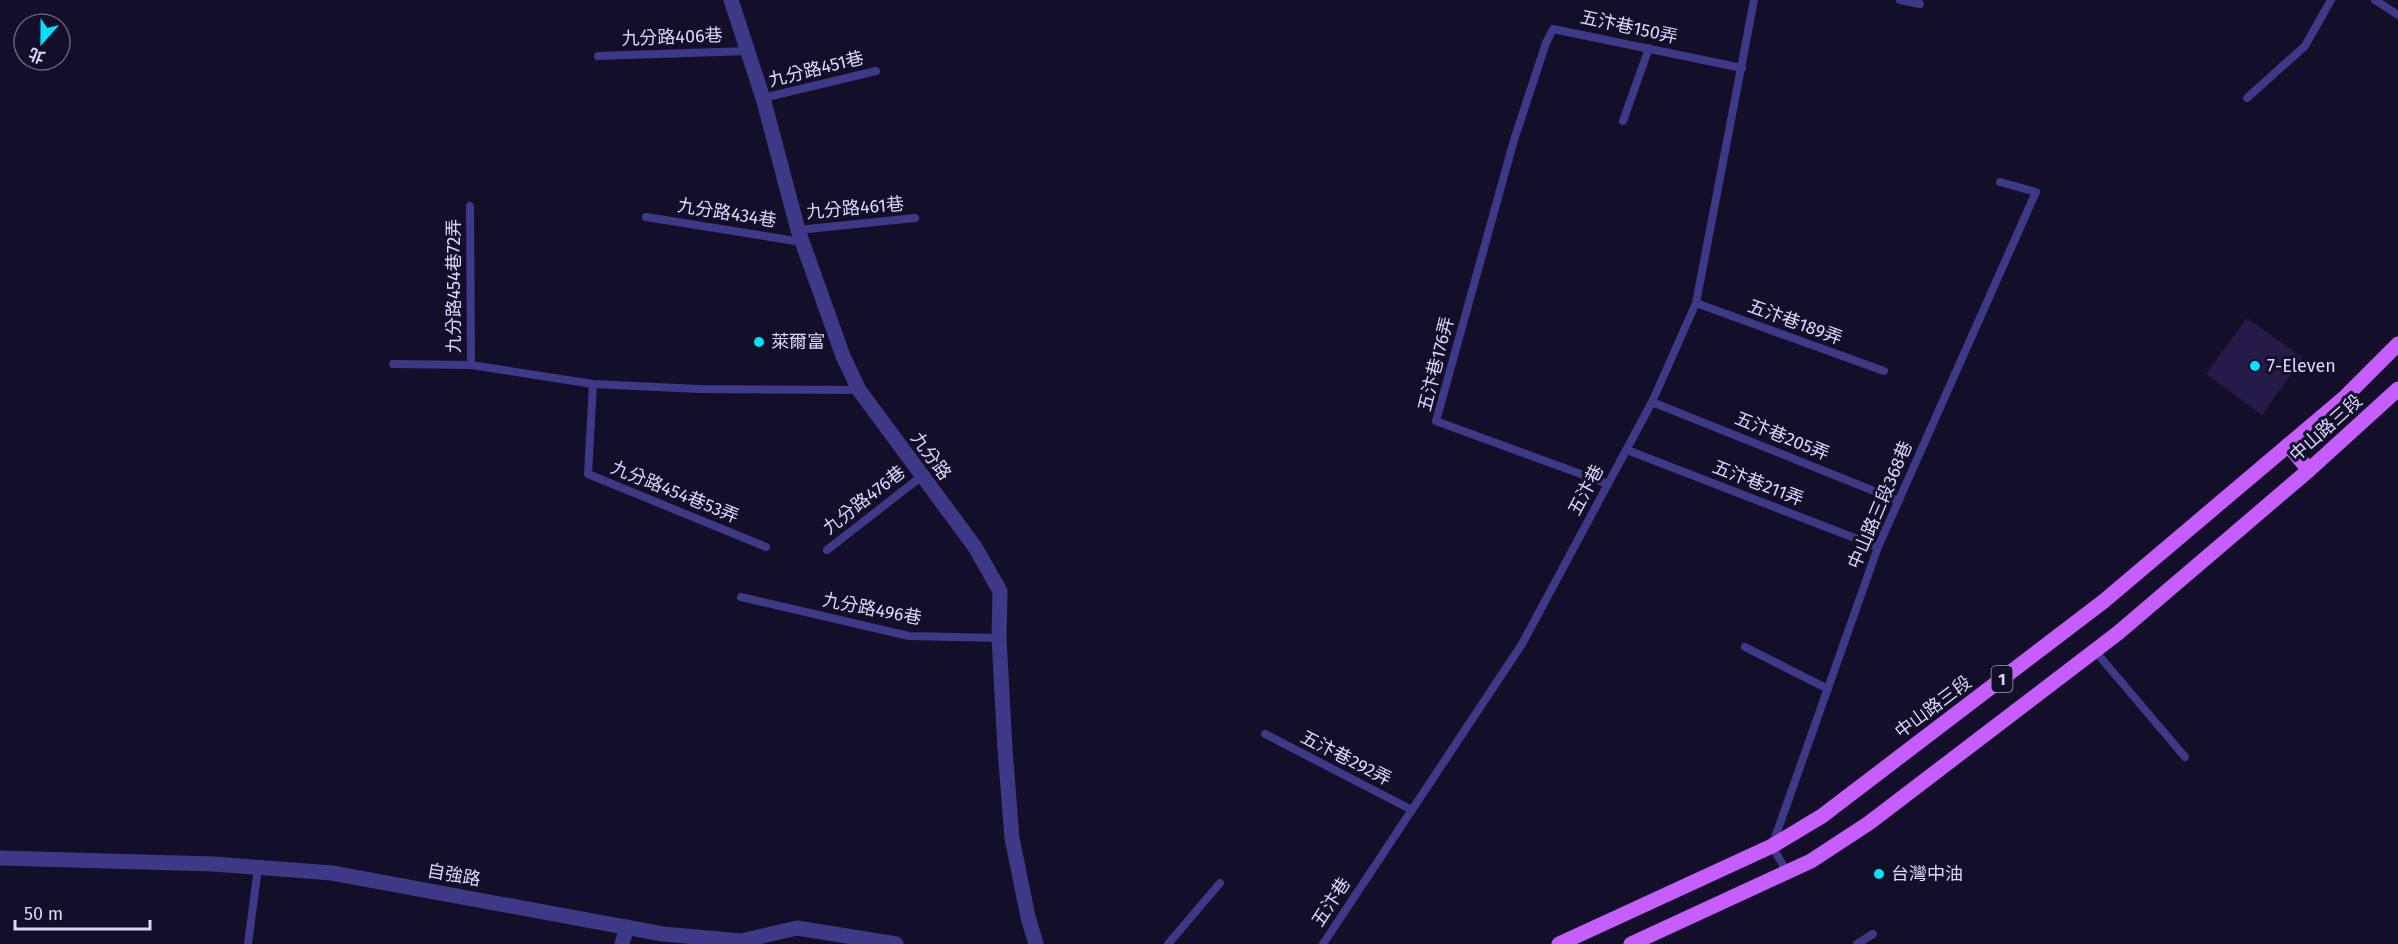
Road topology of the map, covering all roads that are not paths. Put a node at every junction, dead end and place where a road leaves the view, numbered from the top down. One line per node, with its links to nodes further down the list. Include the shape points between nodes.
1 (731, 0): 9 (street, 九分路)
2 (1754, 0): 11 (lane, 五汴巷)
3 (1900, 0): 6 (lane)
4 (2331, 0): 14 (lane, via 2305,46)
5 (2376, 0): 7 (lane)
6 (1920, 4)
7 (2398, 15)
8 (1649, 48): 11 (lane, 五汴巷150弄); 15 (lane); 16 (lane, 五汴巷150弄, via 1553,28)
9 (748, 51): 10 (lane, 九分路406巷); 13 (street, 九分路)
10 (598, 56)
11 (1743, 68): 22 (lane, 五汴巷)
12 (876, 71): 13 (lane, 九分路451巷)
13 (763, 98): 21 (street, 九分路)
14 (2247, 98)
15 (1623, 121)
16 (1514, 140): 35 (lane, 五汴巷176弄, via 1436,421)
17 (2000, 182): 36 (lane, 中山路三段368巷, via 2036,192)
18 (470, 206): 25 (lane, 九分路454巷72弄)
19 (646, 217): 21 (lane, 九分路434巷)
20 (915, 218): 21 (lane, 九分路461巷)
21 (801, 236): 29 (street, 九分路)
22 (1696, 303): 26 (lane, 五汴巷189弄); 30 (lane, 五汴巷)
23 (2398, 344): 31 (main road, 中山路三段 / 1, via 2344,398)
24 (393, 364): 25 (lane)
25 (471, 365): 27 (lane)
26 (1884, 371)
27 (593, 384): 29 (lane); 37 (lane, 九分路454巷53弄, via 588,474)
28 (2398, 389): 33 (main road, 中山路三段 / 1)
29 (858, 390): 34 (street, 九分路)
30 (1652, 402): 32 (lane, 五汴巷); 36 (lane, 五汴巷205弄)
31 (2288, 445): 33 (main road); 48 (main road, 中山路三段 / 1, via 2104,600 1822,816)
32 (1627, 450): 35 (lane, 五汴巷); 38 (lane, 五汴巷211弄)
33 (2309, 470): 43 (main road, 中山路三段 / 1)
34 (922, 476): 39 (lane, 九分路476巷); 41 (street, 九分路, via 975,547 1000,591)
35 (1608, 484): 47 (lane, 五汴巷, via 1522,644)
36 (1899, 501): 38 (lane, 中山路三段368巷)
37 (766, 547)
38 (1878, 547): 44 (lane, 中山路三段368巷)
39 (826, 550)
40 (741, 597): 41 (lane, 九分路496巷, via 909,636)
41 (999, 638): 58 (street, 九分路, via 1012,838)
42 (1745, 647): 44 (lane)
43 (2095, 651): 46 (lane); 51 (main road, 中山路三段 / 1, via 1869,823)
44 (1828, 689): 48 (lane, 中山路三段368巷)
45 (1265, 734): 47 (lane, 五汴巷292弄)
46 (2185, 757)
47 (1412, 810): 60 (lane, 五汴巷)
48 (1772, 846): 51 (lane); 61 (main road, 中山路三段 / 1)
49 (0, 858): 50 (street, 自強路)
50 (258, 868): 53 (street, 自強路, via 332,873); 55 (lane)
51 (1787, 872): 62 (main road, 中山路三段 / 1)
52 (1220, 883): 59 (lane)
53 (627, 927): 56 (street); 57 (street, 自強路, via 741,941 797,928)
54 (1873, 934): 63 (lane)
55 (248, 944)
56 (622, 944)
57 (896, 944)
58 (1036, 944)
59 (1168, 944)
60 (1323, 944)
61 (1558, 944)
62 (1631, 944)
63 (1857, 944)

